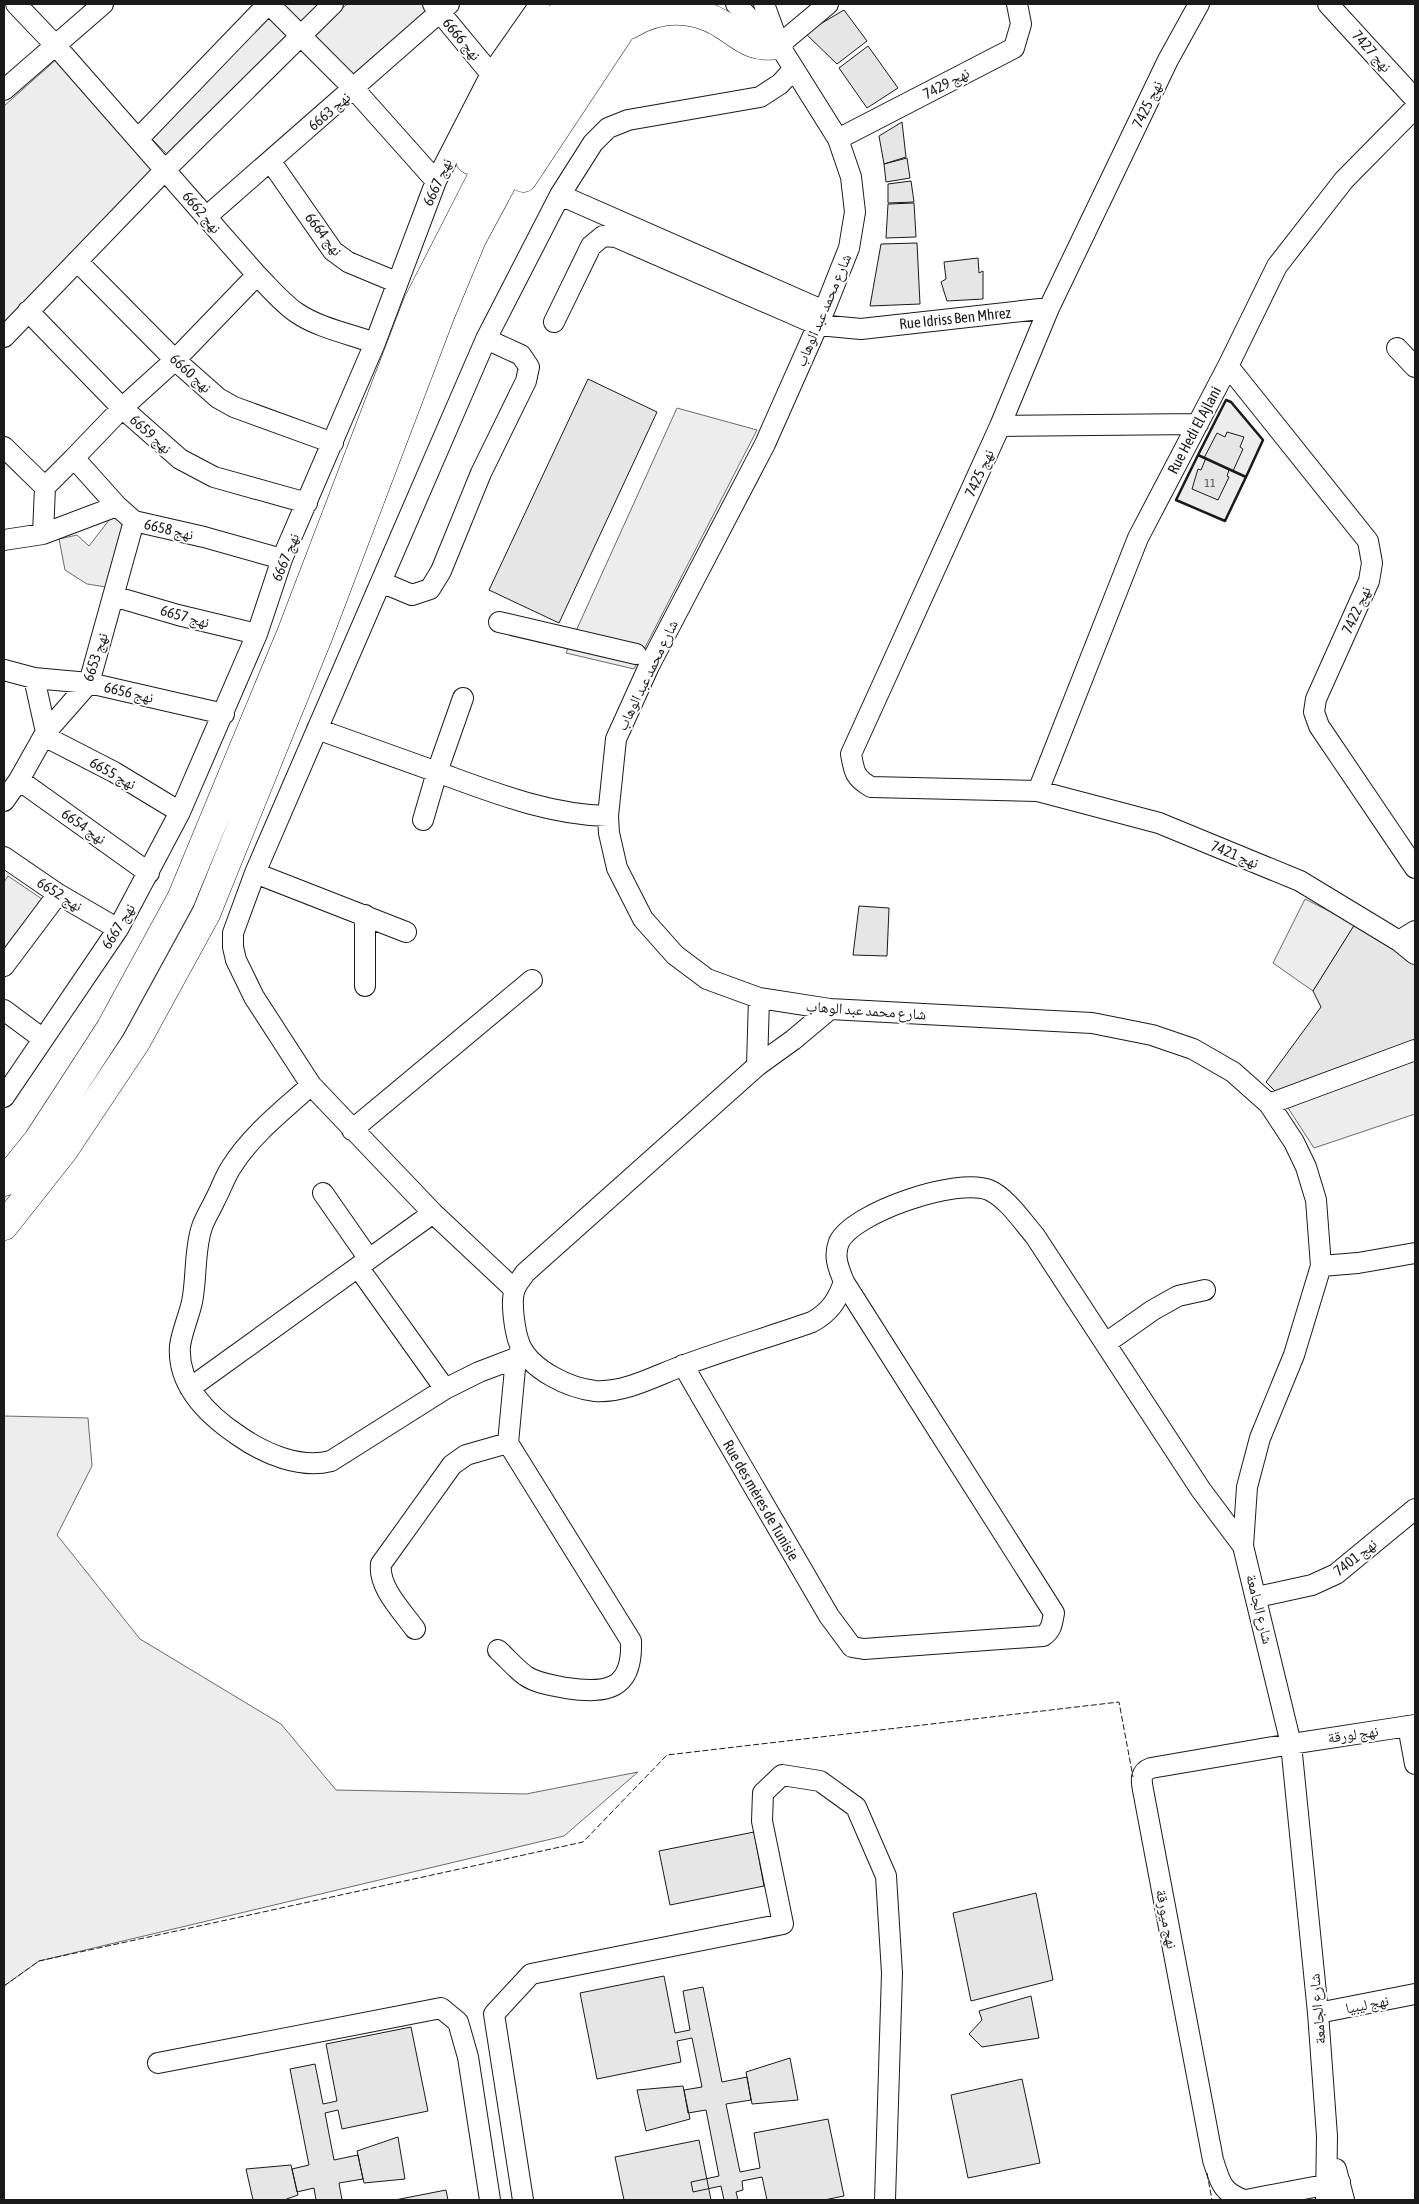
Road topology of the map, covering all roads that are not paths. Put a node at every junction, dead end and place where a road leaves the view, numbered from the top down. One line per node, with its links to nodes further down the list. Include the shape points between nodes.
1 (16, 4): 19 (street, نهج 6662)
2 (103, 4): 19 (street)
3 (269, 4): 17 (street); 26 (street)
4 (333, 4): 17 (street)
5 (540, 4): 21 (street, نهج 6667)
6 (570, 4): 37 (highway, via 522,65 490,118 440,216 428,246)
7 (595, 4): 37 (highway, via 560,47 506,130 463,212)
8 (646, 4): 16 (highway)
9 (736, 4): 18 (street)
10 (764, 4): 18 (street)
11 (828, 4): 18 (street)
12 (1017, 4): 27 (street, نهج 7429, via 1021,24 1014,48)
13 (1199, 4): 36 (street, نهج 7425, via 1168,60)
14 (1328, 4): 24 (street, نهج 7427)
15 (441, 7): 21 (street, نهج 6666); 22 (street, نهج 6663)
16 (622, 17): 18 (highway, via 670,10 688,11 705,16 750,43 767,47); 37 (highway, via 572,71 530,131 472,239); 37 (highway, via 524,175 466,285)
17 (301, 36): 22 (street); 29 (street)
18 (779, 45): 20 (street, شارع محمد عبد الوهاب)
19 (56, 46): 23 (street); 26 (street, نهج 6662)
20 (793, 70): 27 (street, شارع محمد عبد الوهاب); 31 (street, via 780,84 760,97 628,120 608,128 593,142)
21 (491, 74): 30 (street, نهج 6667)
22 (354, 89): 28 (street, نهج 6663); 30 (street)
23 (4, 90)
24 (1415, 99)
25 (1415, 108): 46 (street, Rue Hedi El Ajlani, via 1344,180 1276,266)
26 (139, 138): 29 (street, نهج 6662)
27 (838, 139): 39 (street, شارع محمد عبد الوهاب, via 851,177 855,212 849,248)
28 (271, 162): 32 (street, نهج 6663); 35 (street, نهج 6664, via 333,251 348,262)
29 (165, 170): 32 (street, نهج 6662); 33 (street)
30 (436, 181): 35 (street, نهج 6667)
31 (560, 195): 39 (street); 42 (street)
32 (206, 217): 34 (street, نهج 6662)
33 (77, 262): 38 (street); 45 (street, نهج 6660)
34 (257, 275): 43 (street, نهج 6662, via 296,313 310,321); 45 (street)
35 (396, 282): 43 (street, نهج 6667)
36 (1049, 308): 39 (street, Rue Idriss Ben Mhrez, via 861,329); 50 (street, نهج 7425)
37 (428, 310): 103 (highway, via 181,899 110,1029 38,1140); 106 (highway, via 318,638 206,914 136,1042 64,1150)
38 (28, 311): 41 (street); 48 (street, نهج 6659)
39 (821, 318): 40 (street, via 616,237 604,236 592,246); 78 (street, شارع محمد عبد الوهاب, via 765,444 649,666 616,738)
40 (554, 322)
41 (4, 337)
42 (486, 339): 61 (street); 61 (street, via 521,354 529,366 526,381 481,473 441,571 430,588 412,595)
43 (375, 342): 51 (street, نهج 6667)
44 (1397, 348): 47 (street)
45 (175, 360): 48 (street); 51 (street, نهج 6660, via 218,398)
46 (1228, 366): 49 (street, Rue Hedi El Ajlani); 81 (street, نهج 7422, via 1368,540 1372,563 1370,581 1316,699 1314,712 1319,726)
47 (1415, 367)
48 (122, 408): 53 (street); 55 (street, نهج 6659, via 196,469)
49 (1198, 424): 50 (street); 75 (street, Rue Hedi El Ajlani, via 1138,538)
50 (1000, 426): 75 (street, نهج 7425, via 851,754 859,780 871,787)
51 (333, 443): 55 (street, نهج 6667)
52 (4, 447): 54 (street)
53 (74, 458): 54 (street); 56 (street)
54 (45, 487): 58 (street)
55 (307, 503): 60 (street, نهج 6667)
56 (117, 506): 57 (street, نهج 6658); 58 (street)
57 (134, 521): 60 (street, نهج 6658); 62 (street, نهج 6653)
58 (43, 534): 59 (street)
59 (4, 540)
60 (282, 559): 64 (street, نهج 6667)
61 (381, 582): 71 (street)
62 (113, 596): 64 (street, نهج 6657); 68 (street, نهج 6653)
63 (499, 622): 65 (street)
64 (257, 634): 70 (street, نهج 6667)
65 (636, 654)
66 (4, 670): 67 (street, نهج 6656)
67 (34, 678): 68 (street, نهج 6656); 72 (street)
68 (89, 683): 70 (street, نهج 6656); 72 (street, نهج 6653)
69 (463, 698): 73 (street)
70 (224, 714): 77 (street, نهج 6667)
71 (317, 729): 73 (street); 83 (street)
72 (45, 734): 74 (street, نهج 6653); 77 (street, نهج 6655)
73 (437, 772): 78 (street, via 528,803 586,815); 79 (street)
74 (19, 780): 76 (street, نهج 6653); 82 (street, نهج 6654)
75 (1038, 791): 88 (street, نهج 7421, via 1159,823 1300,881)
76 (4, 801)
77 (180, 812): 82 (street, نهج 6667)
78 (608, 816): 93 (street, شارع محمد عبد الوهاب, via 617,868 643,919 675,955 708,979)
79 (423, 820)
80 (6, 864): 84 (street, نهج 6652)
81 (1415, 868)
82 (149, 872): 86 (street, نهج 6667)
83 (254, 874): 85 (street); 99 (street, via 234,933 236,960 254,997)
84 (58, 894): 86 (street, نهج 6652); 90 (street)
85 (365, 915): 87 (street); 92 (street)
86 (118, 929): 96 (street, نهج 6667)
87 (406, 932)
88 (1407, 936): 89 (street, نهج 7421)
89 (1415, 954)
90 (4, 966)
91 (532, 980): 102 (street)
92 (365, 986)
93 (759, 998): 95 (street, شارع محمد عبد الوهاب); 98 (street)
94 (4, 1010): 96 (street)
95 (830, 1010): 98 (street); 101 (street, شارع محمد عبد الوهاب, via 1092,1023 1152,1035 1193,1049 1234,1072)
96 (43, 1039): 100 (street, نهج 6667)
97 (1415, 1050): 101 (street)
98 (757, 1066): 111 (street, via 544,1254)
99 (311, 1085): 102 (street); 116 (street, via 252,1140 232,1166 202,1227 192,1301 180,1346 182,1368)
100 (4, 1097)
101 (1270, 1104): 109 (street, شارع الجامعة, via 1294,1142 1309,1175 1316,1200)
102 (352, 1130): 105 (street)
103 (4, 1182)
104 (323, 1193): 108 (street)
105 (434, 1212): 108 (street); 111 (street)
106 (4, 1226)
107 (1415, 1253): 109 (street)
108 (364, 1263): 116 (street); 117 (street)
109 (1321, 1266): 120 (street, شارع الجامعة, via 1294,1354 1260,1438 1247,1487)
110 (844, 1282): 113 (street, via 836,1258 837,1248 840,1240 858,1223 900,1202 968,1186 989,1190 1008,1204 1035,1236); 115 (street, via 836,1303 825,1315 812,1322); 115 (street, Rue des mères de Tunisie, via 1054,1614 1052,1626 1043,1636 864,1649 852,1647 840,1633)
111 (514, 1289): 114 (street)
112 (1205, 1290): 113 (street, via 1178,1296)
113 (1106, 1343): 120 (street, via 1201,1490)
114 (519, 1354): 115 (street, via 574,1387 596,1391 621,1388); 117 (street); 118 (street)
115 (683, 1365)
116 (190, 1388): 117 (street, via 219,1423 250,1444 302,1464 331,1461)
117 (445, 1389)
118 (508, 1443): 122 (street, via 466,1455 452,1465 381,1564 383,1582); 123 (street, via 631,1641 632,1656 628,1671 620,1682 610,1688 590,1691 538,1682 526,1676)
119 (1415, 1509): 121 (street, نهج 7401, via 1336,1574 1312,1584)
120 (1243, 1546): 121 (street, شارع الجامعة)
121 (1257, 1597): 125 (street, شارع الجامعة)
122 (415, 1629)
123 (498, 1650)
124 (1412, 1726): 125 (street, نهج لورقة); 126 (street)
125 (1291, 1744): 128 (street, شارع الجامعة); 134 (street, نهج ميورقة, via 1151,1768 1141,1779 1213,2160 1221,2185 1231,2196)
126 (1415, 1764)
127 (1415, 1994): 128 (street, نهج ليبيا)
128 (1318, 2013): 130 (street, شارع الجامعة)
129 (158, 2063): 131 (street, via 441,2008 458,2022 468,2057)
130 (1334, 2191): 134 (street, نهج ميورقة)
131 (490, 2200)
132 (523, 2200): 133 (street, via 494,2014 531,1974 782,1924 762,1821 763,1793 782,1775 820,1781 856,1807 886,1876 892,1973)
133 (885, 2200)
134 (1245, 2200)

